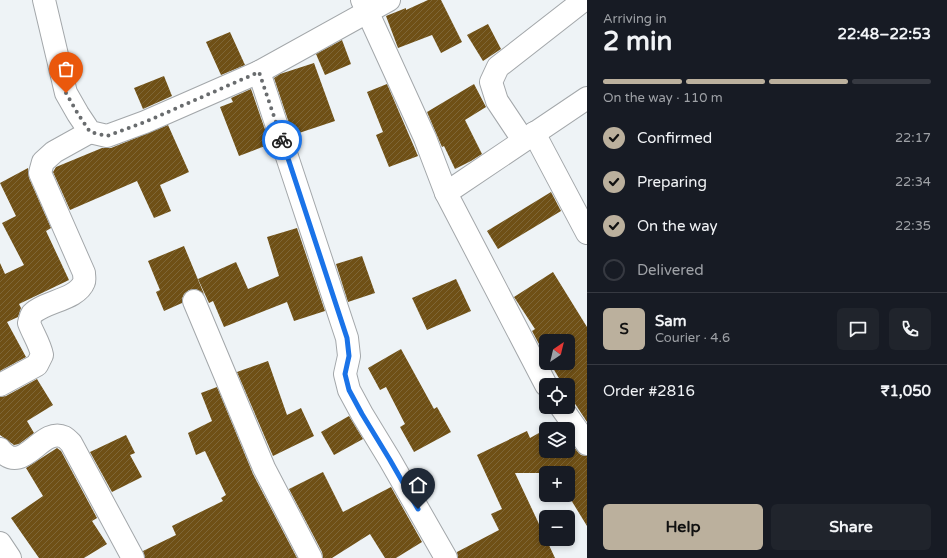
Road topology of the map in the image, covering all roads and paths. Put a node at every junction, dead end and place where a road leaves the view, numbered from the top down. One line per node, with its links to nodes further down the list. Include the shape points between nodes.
1 (44, 0): 7 (street, via 66,93)
2 (389, 0): 4 (street)
3 (584, 0): 8 (street, via 498,67 491,82 497,101)
4 (365, 6): 5 (street); 9 (street, via 425,138)
5 (259, 72): 7 (street, via 107,136); 21 (street, via 347,338 349,356 345,374 349,390)
6 (587, 98): 8 (street)
7 (90, 132): 13 (street, via 54,152 43,162 40,173 84,273 84,282 74,293 32,315 29,323 42,355 37,365)
8 (529, 137): 9 (street); 10 (street)
9 (446, 193): 12 (street)
10 (587, 233)
11 (194, 301): 20 (street, via 264,468)
12 (542, 378)
13 (0, 385)
14 (566, 414): 15 (street)
15 (587, 444)
16 (0, 449): 19 (street, via 5,455 15,458 24,456 53,436 63,436 71,443)
17 (0, 543): 18 (street)
18 (10, 558)
19 (133, 558)
20 (311, 558)
21 (446, 558)

